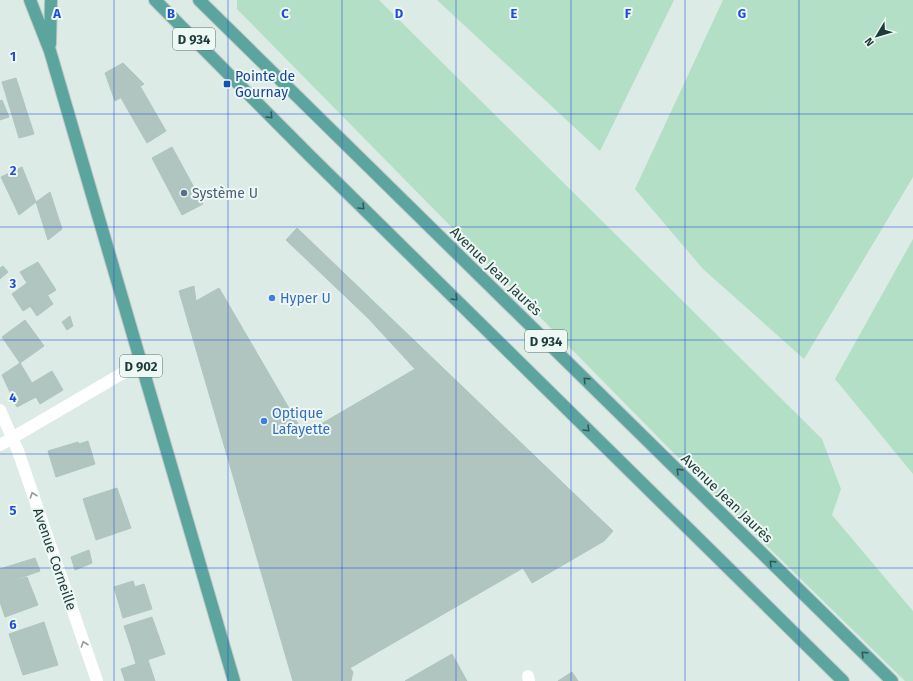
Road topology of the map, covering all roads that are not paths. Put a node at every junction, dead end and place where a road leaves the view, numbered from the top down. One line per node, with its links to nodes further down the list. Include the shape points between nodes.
1 (30, 0): 5 (main road, D 902)
2 (51, 0): 5 (main road, D 902)
3 (155, 0): 12 (main road, D 934, one-way to 12)
4 (206, 2): 13 (main road, Avenue Jean Jaurès / D 934, one-way to 4)
5 (50, 51): 6 (main road, D 902)
6 (140, 363): 8 (street); 11 (main road, D 902)
7 (0, 410): 8 (street, Avenue Corneille)
8 (13, 437): 9 (street); 10 (street, Avenue Corneille, one-way to 8)
9 (0, 445)
10 (97, 681)
11 (234, 681)
12 (843, 681)
13 (892, 681)

